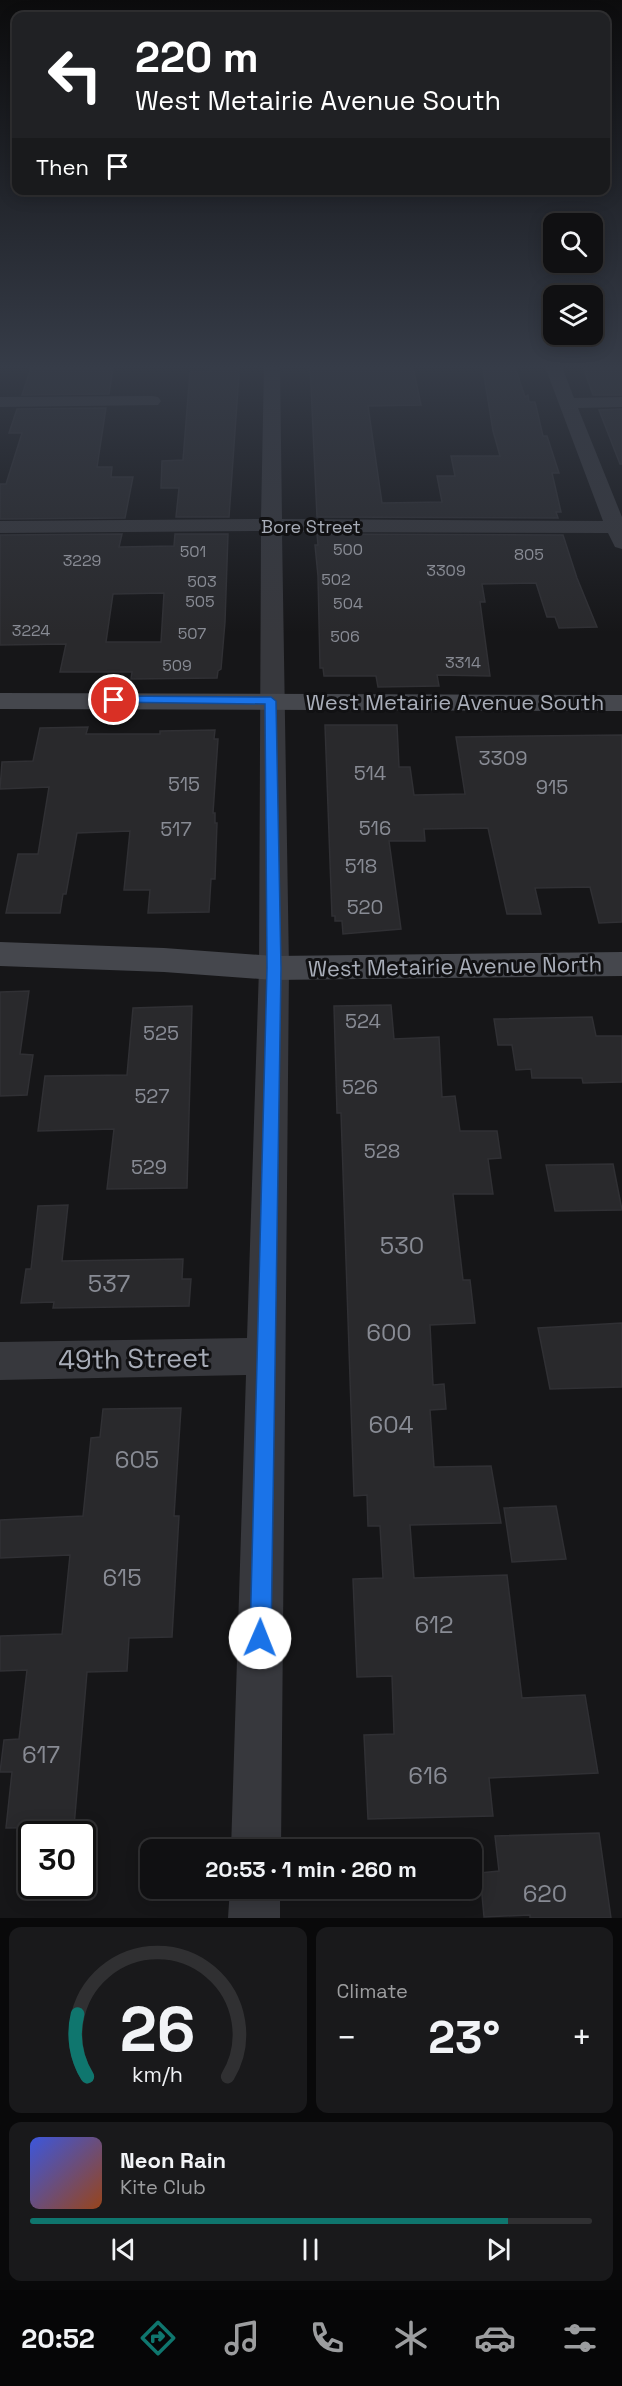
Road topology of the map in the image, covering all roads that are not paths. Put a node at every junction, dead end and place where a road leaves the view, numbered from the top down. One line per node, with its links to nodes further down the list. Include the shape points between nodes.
1 (272, 454): 4 (street)
2 (587, 454): 5 (street)
3 (0, 527): 4 (street, Bore Street)
4 (272, 527): 5 (street, Bore Street); 7 (street)
5 (620, 533)
6 (0, 701): 7 (main road, West Metairie Avenue South)
7 (271, 701): 8 (main road, West Metairie Avenue South); 11 (street)
8 (622, 703)
9 (0, 954): 11 (main road, West Metairie Avenue North)
10 (622, 964): 11 (main road, West Metairie Avenue North)
11 (274, 968): 12 (street)
12 (267, 1356): 13 (street, 49th Street); 14 (street)
13 (0, 1361)
14 (255, 1839)
15 (255, 1899): 16 (street)
16 (254, 1918)

